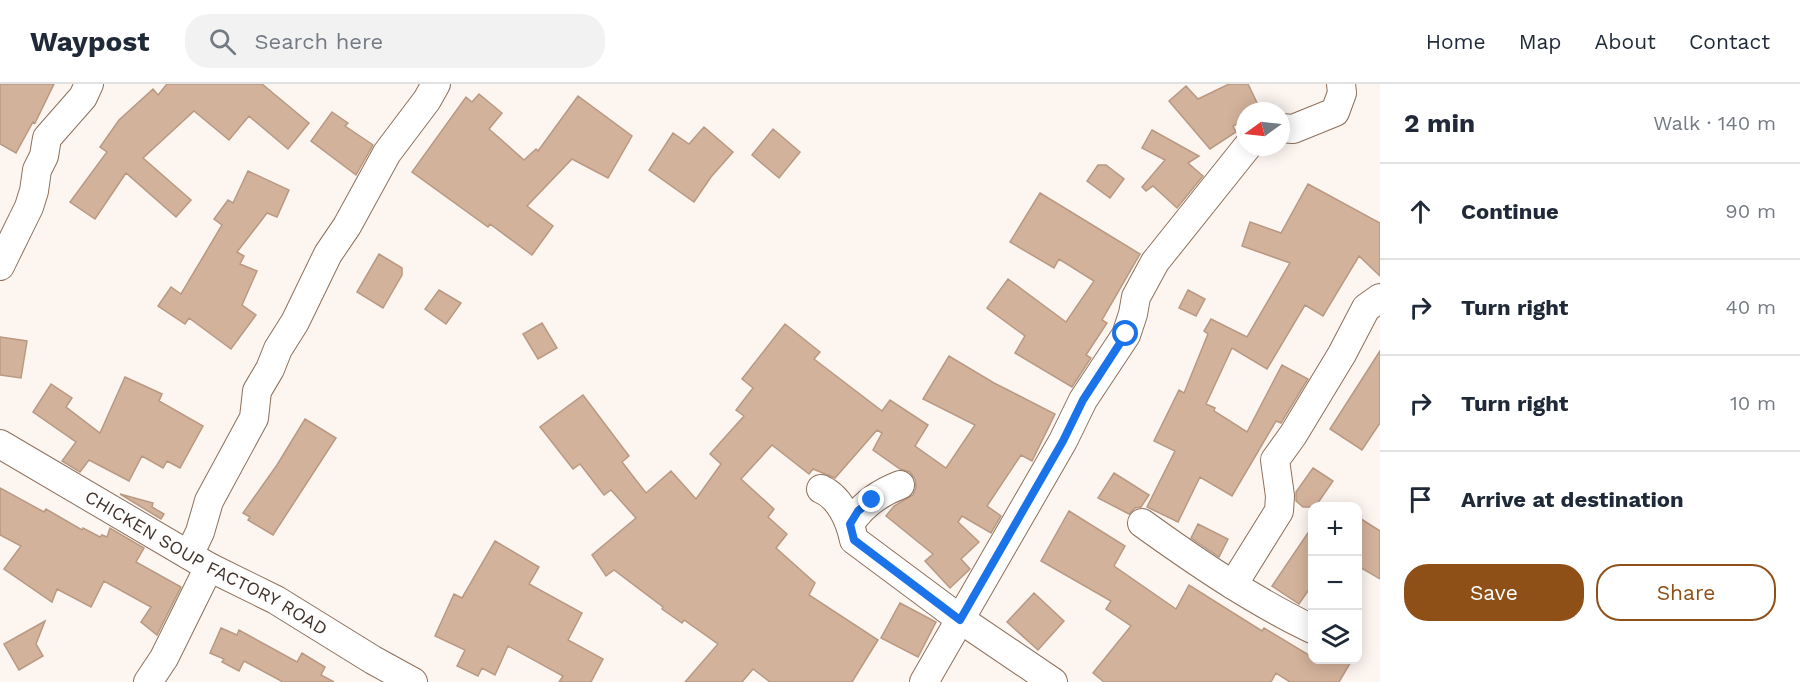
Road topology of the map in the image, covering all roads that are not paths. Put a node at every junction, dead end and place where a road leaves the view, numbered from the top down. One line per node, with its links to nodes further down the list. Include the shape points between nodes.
1 (90, 84): 6 (street, via 46,138 29,207)
2 (436, 84): 13 (street, via 387,153 328,254 257,391 254,418 209,501 200,532)
3 (1341, 84): 4 (street, via 1335,112)
4 (1290, 129)
5 (1240, 156): 15 (street, via 1155,262 1136,297 1126,334 1083,400)
6 (0, 266)
7 (1380, 298): 14 (street, via 1366,308 1342,354 1275,460 1279,512)
8 (0, 444): 13 (street, CHICKEN SOUP FACTORY ROAD)
9 (900, 485): 12 (street, via 872,500)
10 (821, 489): 12 (street, via 828,492)
11 (1142, 523): 14 (street)
12 (850, 524): 15 (street, via 854,540)
13 (199, 561): 17 (street, via 164,658); 18 (street, CHICKEN SOUP FACTORY ROAD, via 276,600)
14 (1233, 585): 16 (street)
15 (960, 620): 19 (street); 20 (street)
16 (1308, 627)
17 (148, 682)
18 (413, 682)
19 (924, 682)
20 (1053, 682)

